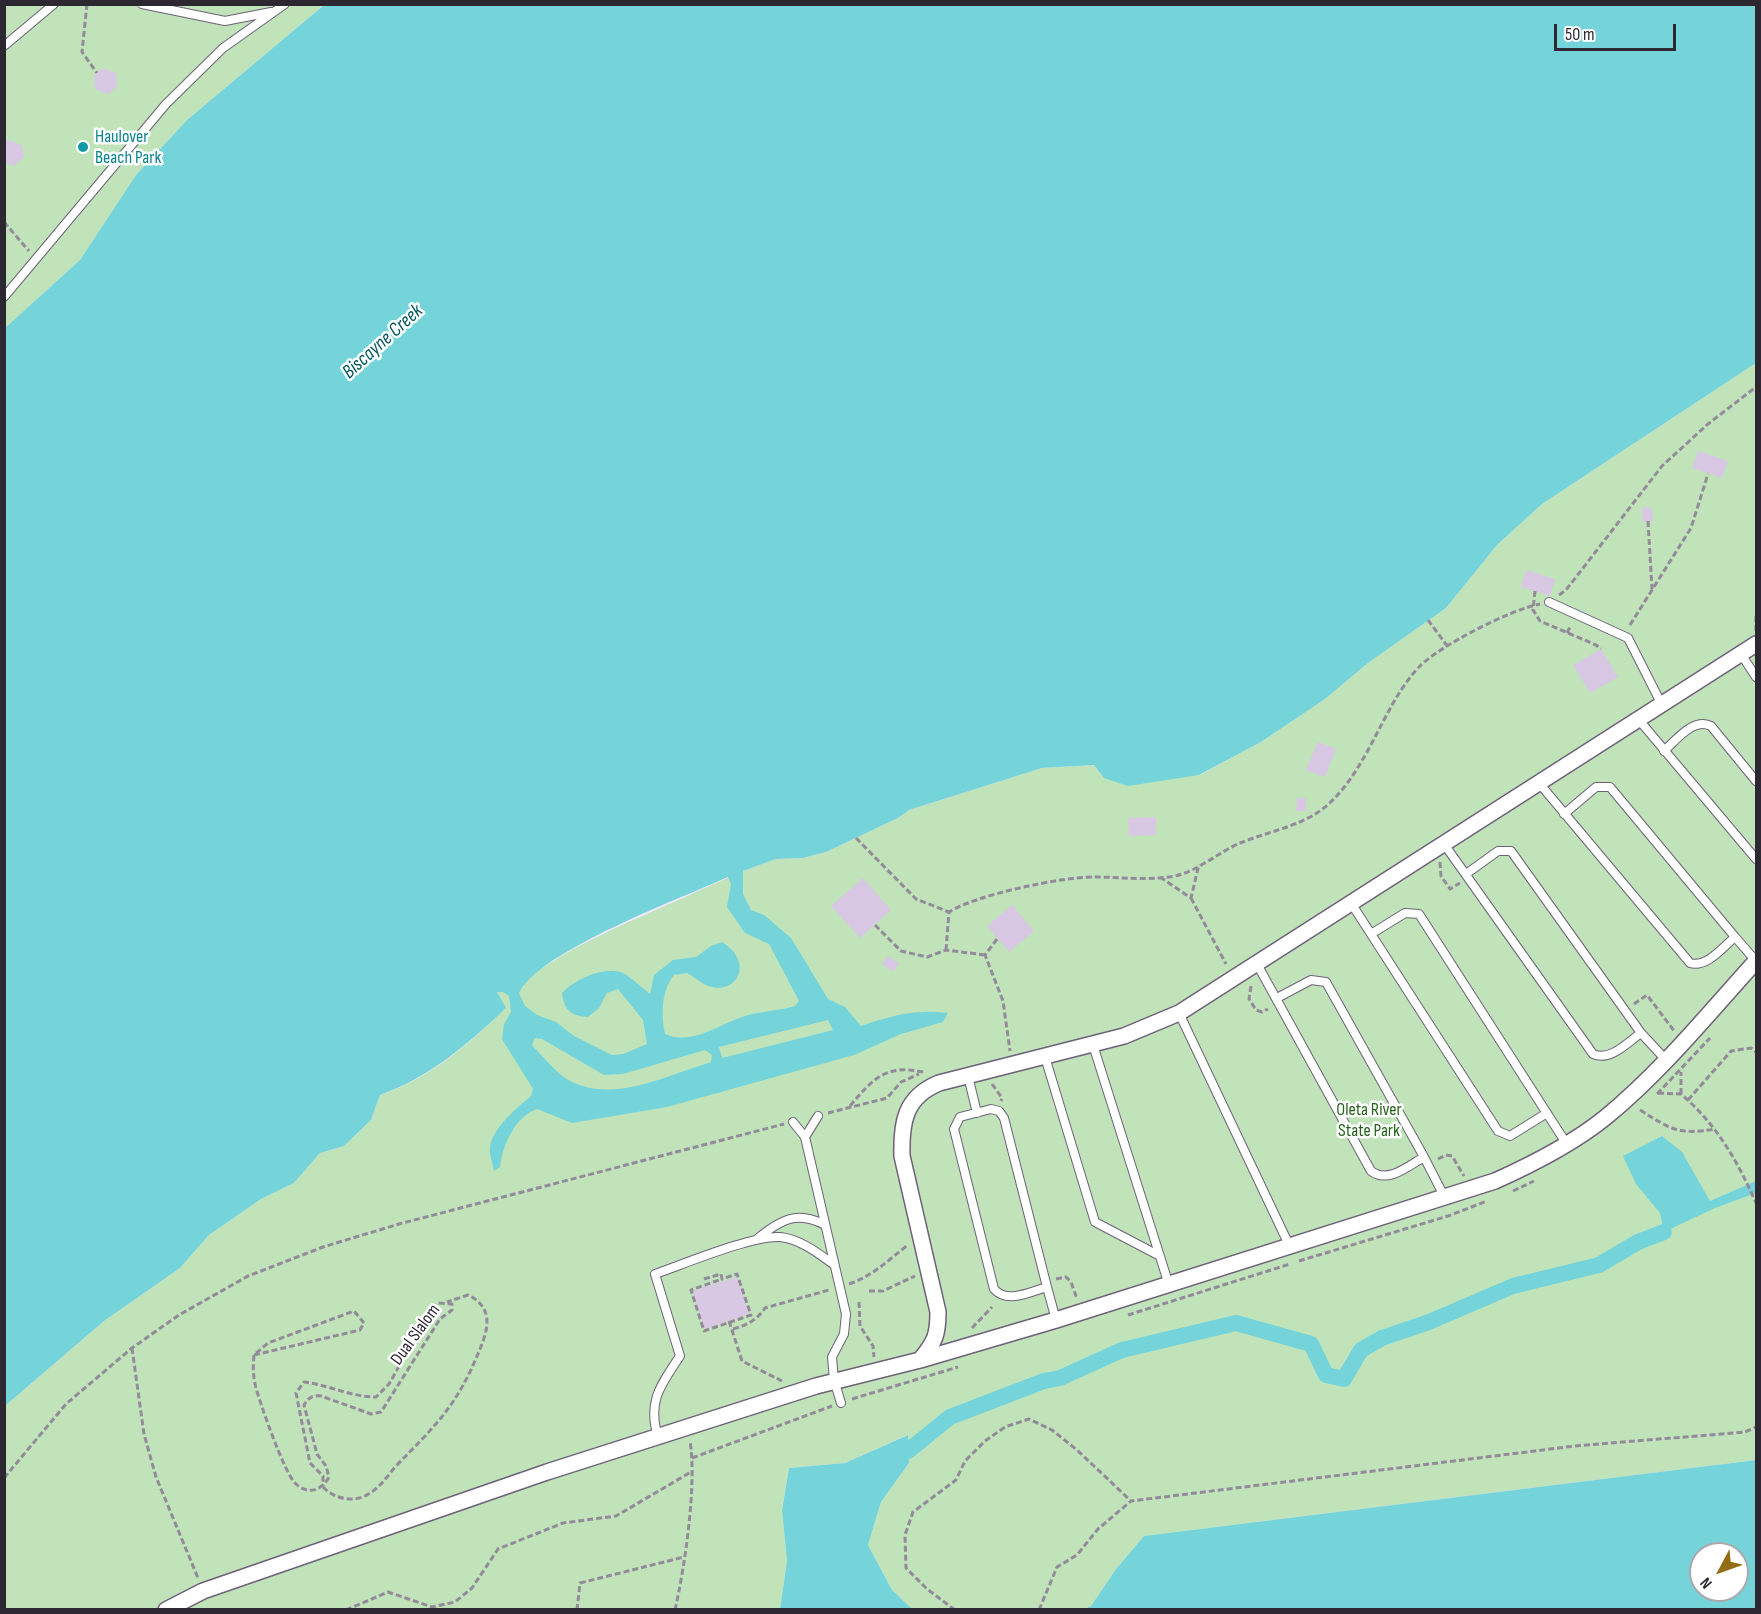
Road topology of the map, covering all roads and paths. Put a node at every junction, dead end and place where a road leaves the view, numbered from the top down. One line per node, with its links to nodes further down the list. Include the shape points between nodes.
1 (54, 4): 6 (lane)
2 (87, 4): 7 (path, via 82,52)
3 (142, 4): 5 (lane, via 225,21)
4 (285, 4): 5 (lane)
5 (276, 11): 9 (lane, via 224,48 166,104)
6 (4, 46)
7 (97, 73)
8 (4, 222): 9 (path)
9 (36, 259): 10 (lane)
10 (4, 297)
11 (1756, 387): 16 (path, via 1662,466 1566,590)
12 (1708, 474): 14 (path, via 1691,528)
13 (1648, 521): 14 (path)
14 (1652, 590): 21 (path)
15 (1535, 591): 17 (path)
16 (1549, 602): 17 (path); 18 (lane)
17 (1533, 605): 22 (path, via 1540,621); 25 (path, via 1516,610)
18 (1576, 614): 22 (path); 29 (lane, via 1628,638)
19 (1756, 615): 23 (path)
20 (1428, 620): 25 (path)
21 (1628, 627)
22 (1568, 633): 26 (path)
23 (1756, 635)
24 (1756, 644): 27 (street)
25 (1448, 647): 38 (path, via 1420,666 1391,706 1344,789 1310,818 1238,844)
26 (1601, 649)
27 (1741, 654): 28 (lane); 29 (street)
28 (1756, 677)
29 (1662, 705): 30 (street)
30 (1640, 720): 31 (lane); 33 (street)
31 (1664, 751): 32 (lane, via 1696,723 1704,722); 37 (lane)
32 (1756, 781)
33 (1539, 783): 34 (lane); 36 (street)
34 (1564, 814): 47 (lane, via 1690,963 1704,963); 47 (lane, via 1596,787 1610,787)
35 (856, 838): 44 (path, via 916,899)
36 (1441, 851): 39 (lane); 41 (path, via 1441,876); 43 (street)
37 (1756, 859)
38 (1199, 864): 40 (path, via 1177,876); 42 (path)
39 (1466, 874): 58 (lane, via 1498,851 1511,851); 60 (lane, via 1593,1054 1608,1056)
40 (1160, 877): 42 (path); 44 (path, via 1092,877 1033,885 960,905)
41 (1450, 889)
42 (1191, 898): 55 (path)
43 (1352, 903): 46 (lane); 53 (street)
44 (949, 912): 49 (path)
45 (875, 925): 49 (path, via 901,951 927,957)
46 (1371, 934): 81 (lane, via 1405,913 1419,914); 81 (lane, via 1497,1131 1510,1136)
47 (1735, 937): 51 (lane)
48 (998, 939): 50 (path)
49 (946, 950): 50 (path)
50 (985, 955): 64 (path, via 1003,1001)
51 (1756, 961): 68 (street)
52 (1233, 962): 55 (path)
53 (1257, 964): 55 (street); 57 (lane)
54 (1217, 971): 55 (path)
55 (1230, 972): 59 (street)
56 (1250, 980): 57 (path, via 1249,999 1256,1011 1271,1007)
57 (1277, 998): 87 (lane, via 1371,1171 1386,1177); 87 (lane, via 1311,980 1326,982)
58 (1625, 1011): 60 (lane); 61 (path, via 1647,995)
59 (1179, 1013): 62 (street); 93 (lane)
60 (1641, 1033): 68 (lane)
61 (1680, 1038)
62 (1093, 1045): 67 (street); 94 (lane)
63 (1021, 1046): 64 (path)
64 (1010, 1048): 65 (path); 69 (path)
65 (1001, 1051)
66 (1756, 1052): 76 (path, via 1751,1048 1731,1051)
67 (1045, 1057): 69 (street); 94 (lane, via 1095,1222)
68 (1668, 1059): 74 (street); 75 (path, via 1681,1070)
69 (1013, 1064): 72 (street)
70 (932, 1070): 71 (path)
71 (923, 1072): 77 (path, via 901,1082 887,1098); 77 (path, via 891,1070 879,1076)
72 (968, 1076): 80 (lane); 96 (street, via 927,1088 904,1115 902,1156)
73 (990, 1077): 79 (path, via 1002,1098)
74 (1635, 1091): 75 (path); 86 (street, via 1605,1118)
75 (1681, 1094): 76 (path)
76 (1688, 1100): 84 (path)
77 (849, 1108): 82 (path)
78 (1640, 1110): 84 (path, via 1685,1133)
79 (999, 1111): 80 (lane); 100 (lane)
80 (977, 1113): 100 (lane, via 960,1117 954,1129 994,1289 1000,1296 1008,1297)
81 (1547, 1113): 86 (lane)
82 (818, 1116): 85 (lane)
83 (793, 1122): 85 (lane); 110 (path, via 467,1205 323,1247 248,1276 179,1315)
84 (1716, 1130): 90 (path, via 1730,1148)
85 (806, 1137): 91 (lane)
86 (1566, 1143): 89 (street, via 1515,1172)
87 (1426, 1161): 88 (path, via 1452,1156); 89 (lane)
88 (1467, 1186)
89 (1445, 1198): 93 (street)
90 (1756, 1202)
91 (825, 1225): 92 (lane, via 804,1216 788,1218); 95 (lane)
92 (756, 1240): 95 (lane, via 779,1237 798,1242); 120 (lane, via 655,1274 680,1356 657,1391 652,1418)
93 (1290, 1247): 99 (street)
94 (1158, 1255): 99 (lane)
95 (833, 1264): 114 (lane, via 846,1314 844,1334 832,1357)
96 (927, 1271): 101 (path, via 890,1288); 106 (street)
97 (704, 1279): 98 (path, via 721,1274)
98 (722, 1279): 108 (path, via 737,1274 751,1315); 108 (path, via 691,1290 704,1331)
99 (1169, 1285): 107 (street)
100 (1047, 1287): 104 (path, via 1066,1277); 107 (lane)
101 (869, 1292)
102 (447, 1302): 123 (path, Dual Slalom, via 452,1304 452,1310 440,1318 381,1412 371,1414 321,1396 308,1399 304,1405 311,1437 329,1477); 123 (path, Dual Slalom, via 432,1308 389,1384 376,1397 313,1383 304,1382 299,1387 296,1394 307,1451 310,1463 323,1476); 123 (path, via 468,1295 477,1299 489,1325 466,1384 453,1405 376,1489 354,1499 332,1494)
103 (859, 1302): 113 (path, via 860,1326 873,1346)
104 (1079, 1307)
105 (992, 1308): 109 (path)
106 (938, 1312): 109 (street, via 948,1335); 112 (street, via 939,1331)
107 (1056, 1320): 109 (street)
108 (729, 1322): 115 (path, via 742,1360 781,1380)
109 (964, 1344): 112 (street)
110 (132, 1348): 122 (path, via 66,1404); 126 (path, via 144,1434 156,1477)
111 (254, 1356): 111 (path, via 268,1343 354,1311 364,1323 360,1330); 123 (path, via 255,1384 266,1420 294,1483 305,1489)
112 (920, 1360): 113 (street)
113 (876, 1370): 114 (street)
114 (834, 1380): 115 (street); 116 (lane)
115 (786, 1395): 117 (path); 118 (street)
116 (841, 1403)
117 (797, 1419)
118 (688, 1427): 120 (street); 121 (path)
119 (1756, 1427): 124 (path, via 1745,1432 1575,1446)
120 (658, 1437): 126 (street)
121 (691, 1472): 125 (path); 128 (path, via 616,1516 563,1523 498,1549 472,1588 455,1602 432,1607 388,1592)
122 (4, 1478)
123 (323, 1487)
124 (1131, 1501): 131 (path, via 1052,1430 1029,1419 1005,1428 965,1461 956,1480 913,1512 905,1536 906,1568); 132 (path, via 1098,1529 1077,1555 1057,1567)
125 (684, 1557): 129 (path, via 580,1583); 130 (path)
126 (203, 1591): 127 (street)
127 (166, 1610)
128 (346, 1610)
129 (577, 1610)
130 (675, 1610)
131 (955, 1610)
132 (1039, 1610)

